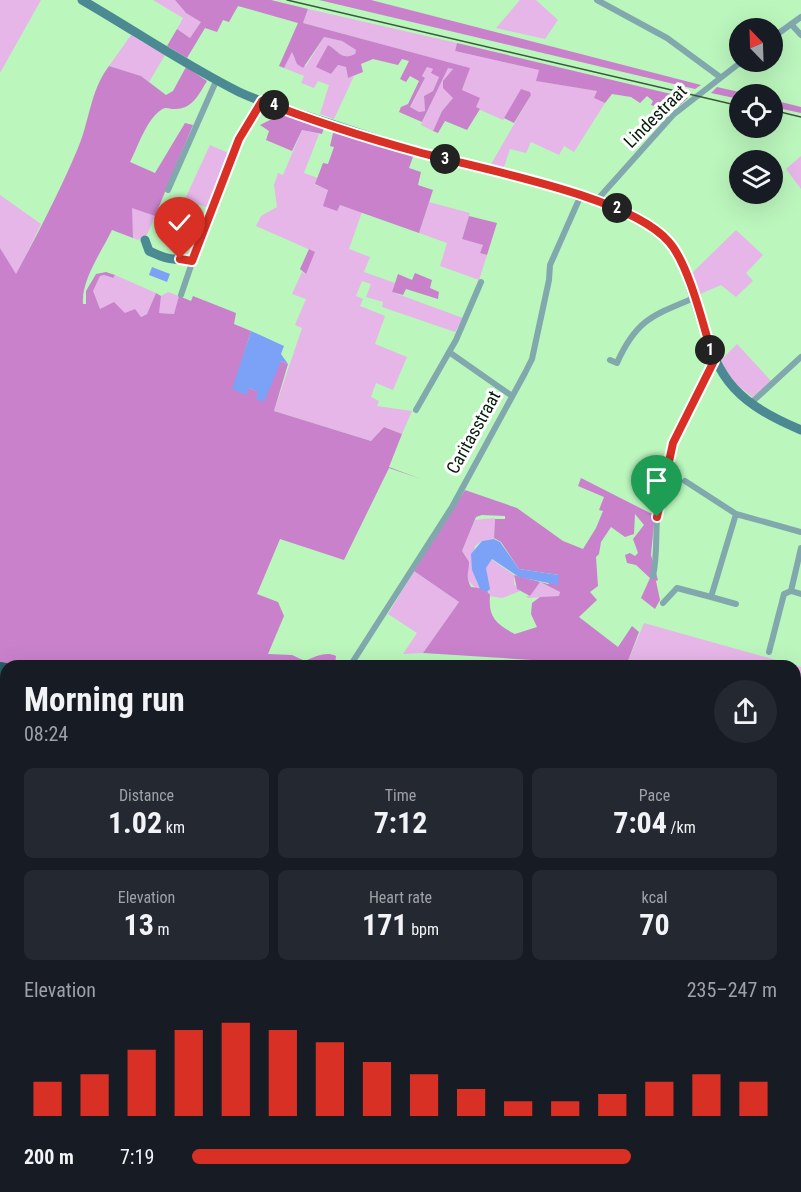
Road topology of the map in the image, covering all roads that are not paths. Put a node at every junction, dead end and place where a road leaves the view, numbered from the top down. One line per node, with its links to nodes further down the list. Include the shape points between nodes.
1 (82, 0): 9 (street)
2 (597, 0): 8 (street, via 667,38)
3 (801, 17): 4 (street)
4 (791, 24): 5 (street); 6 (street)
5 (783, 30)
6 (801, 35)
7 (729, 71): 8 (street, Lindestraat)
8 (720, 77): 13 (street, Lindestraat, via 674,115)
9 (218, 79): 10 (street); 11 (street)
10 (262, 101): 12 (street, via 415,151); 15 (street, via 239,139)
11 (168, 190)
12 (581, 195): 13 (street); 23 (street, Caritasstraat, via 550,265 532,359)
13 (597, 200): 18 (street, via 637,218 668,240)
14 (145, 240): 15 (street, via 153,253)
15 (192, 261): 17 (street)
16 (482, 282): 19 (street)
17 (181, 295)
18 (694, 298): 21 (street, via 643,322 618,363); 22 (street)
19 (449, 352): 23 (street); 25 (street)
20 (801, 357): 24 (street)
21 (610, 360)
22 (714, 361): 24 (street, via 722,376); 31 (street, via 673,443 657,517)
23 (512, 396): 38 (street, Caritasstraat, via 452,507)
24 (751, 403): 26 (street)
25 (416, 410)
26 (801, 430)
27 (685, 481): 28 (street)
28 (736, 514): 29 (street); 34 (street)
29 (801, 532)
30 (801, 548): 32 (street)
31 (653, 576)
32 (787, 593): 33 (street); 37 (street)
33 (801, 594)
34 (711, 597): 35 (street, via 677,588); 36 (street)
35 (663, 603)
36 (736, 604)
37 (769, 652)
38 (354, 660)

